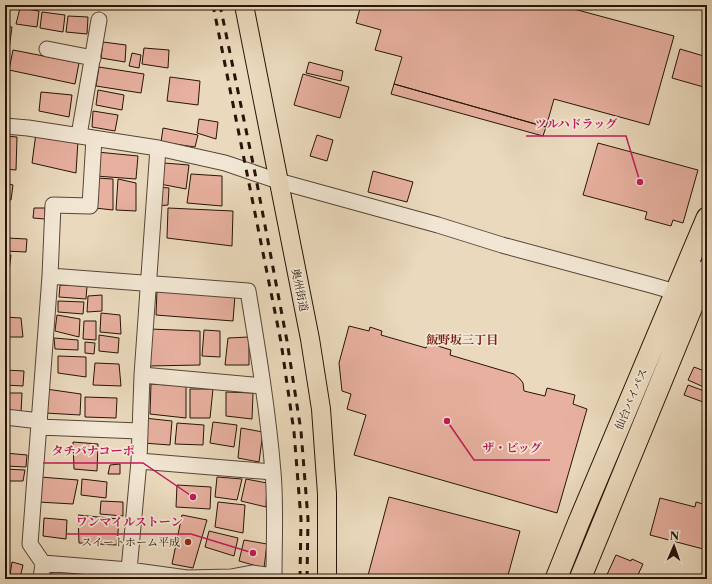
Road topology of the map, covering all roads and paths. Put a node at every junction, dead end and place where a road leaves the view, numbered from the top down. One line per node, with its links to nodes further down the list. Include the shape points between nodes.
1 (244, 5): 9 (main road, 奥州街道)
2 (99, 20): 4 (street)
3 (48, 49): 4 (street)
4 (93, 58): 6 (street)
5 (5, 126): 6 (street)
6 (79, 135): 7 (street)
7 (94, 138): 8 (street); 12 (street, via 90,206 53,205)
8 (158, 148): 9 (street, via 225,163); 13 (street)
9 (278, 181): 14 (street); 26 (main road, 奥州街道, via 310,339 321,409 327,494)
10 (707, 218): 14 (highway, 仙台バイパス)
11 (707, 270): 14 (highway, 仙台バイパス)
12 (50, 276): 13 (street); 18 (street)
13 (149, 283): 15 (street); 16 (street, via 248,291)
14 (693, 297): 27 (highway, 仙台バイパス, via 578,524); 28 (highway, 仙台バイパス)
15 (142, 375): 16 (street); 19 (street)
16 (263, 386): 21 (street)
17 (5, 417): 18 (street)
18 (39, 424): 19 (street); 22 (street, via 30,544)
19 (139, 431): 20 (street)
20 (139, 461): 21 (street); 23 (street)
21 (273, 472): 24 (street, via 274,576 252,573 231,577)
22 (43, 563): 23 (street); 25 (street)
23 (128, 570): 24 (street)
24 (187, 578)
25 (41, 579)
26 (327, 579)
27 (556, 579)
28 (580, 579)

